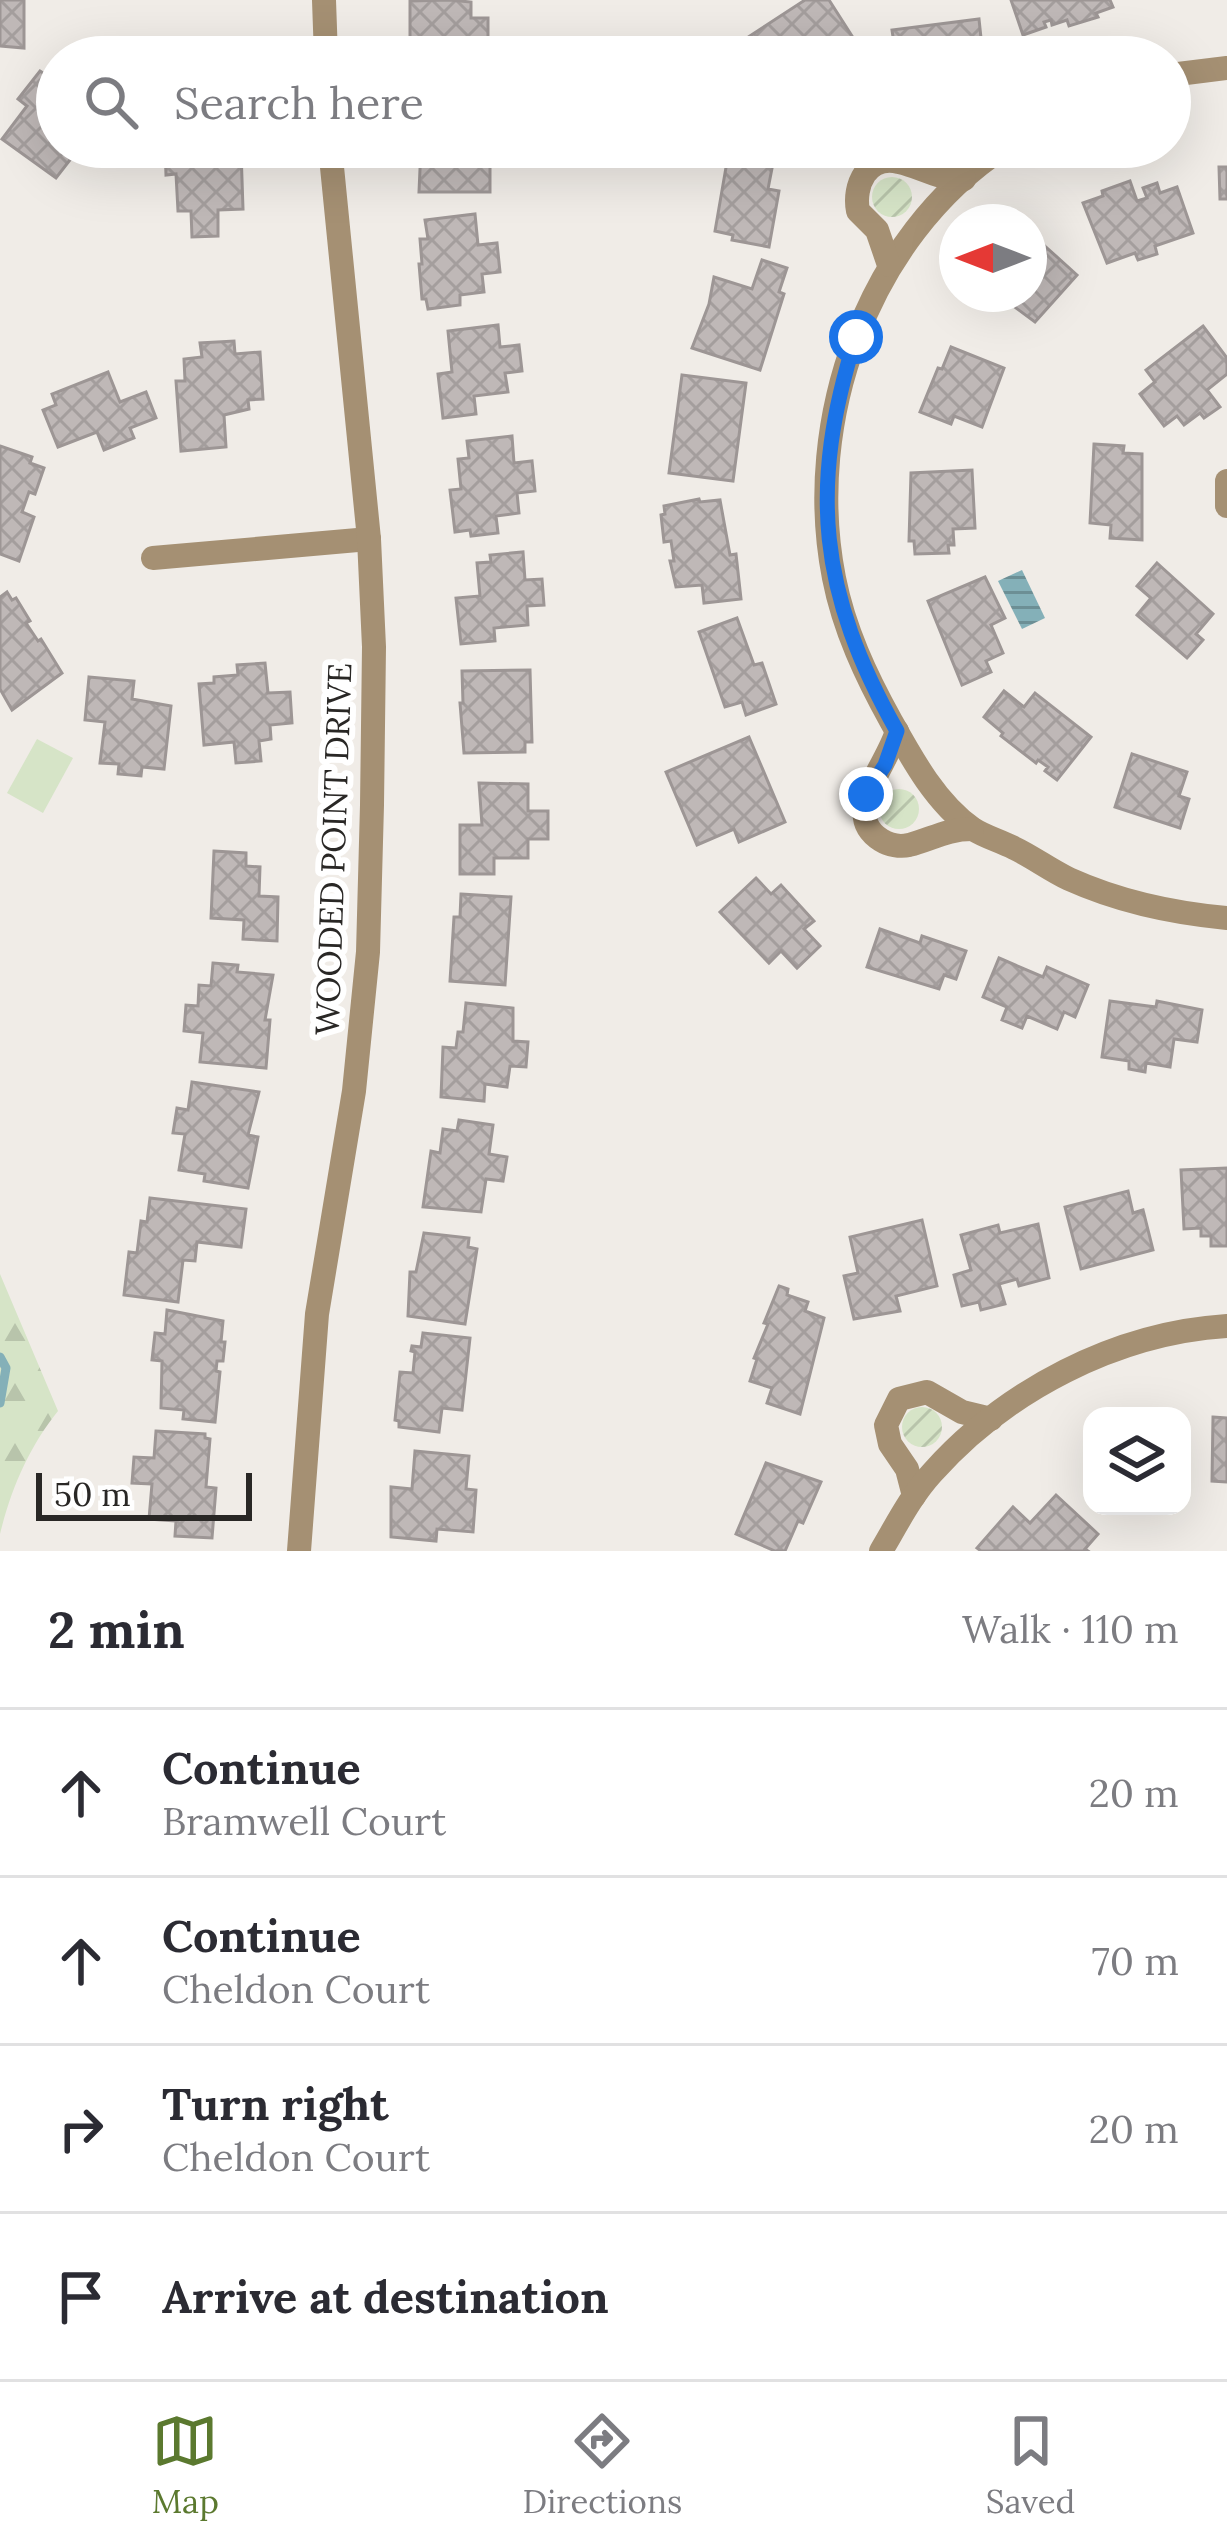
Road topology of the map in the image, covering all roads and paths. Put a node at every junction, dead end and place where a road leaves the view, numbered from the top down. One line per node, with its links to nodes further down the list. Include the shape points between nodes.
1 (324, 0): 2 (street)
2 (325, 36)
3 (1227, 68): 4 (street)
4 (1191, 72)
5 (332, 168): 13 (street, WOODED POINT DRIVE)
6 (874, 168): 10 (street, via 855,198)
7 (914, 168): 9 (street)
8 (978, 168): 9 (street)
9 (964, 179): 10 (street)
10 (889, 266): 15 (street, via 840,388 826,523 848,630)
11 (1227, 481): 12 (street)
12 (1227, 506)
13 (370, 539): 14 (street); 21 (street, WOODED POINT DRIVE, via 368,952 317,1314)
14 (153, 558)
15 (897, 731): 16 (street, via 929,784); 16 (street, via 866,794 866,826 892,845)
16 (973, 829): 17 (street, via 1124,900)
17 (1227, 918)
18 (1227, 1327): 19 (street, via 1100,1355)
19 (991, 1419): 20 (street); 20 (street, via 927,1392 899,1400 887,1435)
20 (914, 1496): 22 (street)
21 (299, 1551)
22 (881, 1551)

